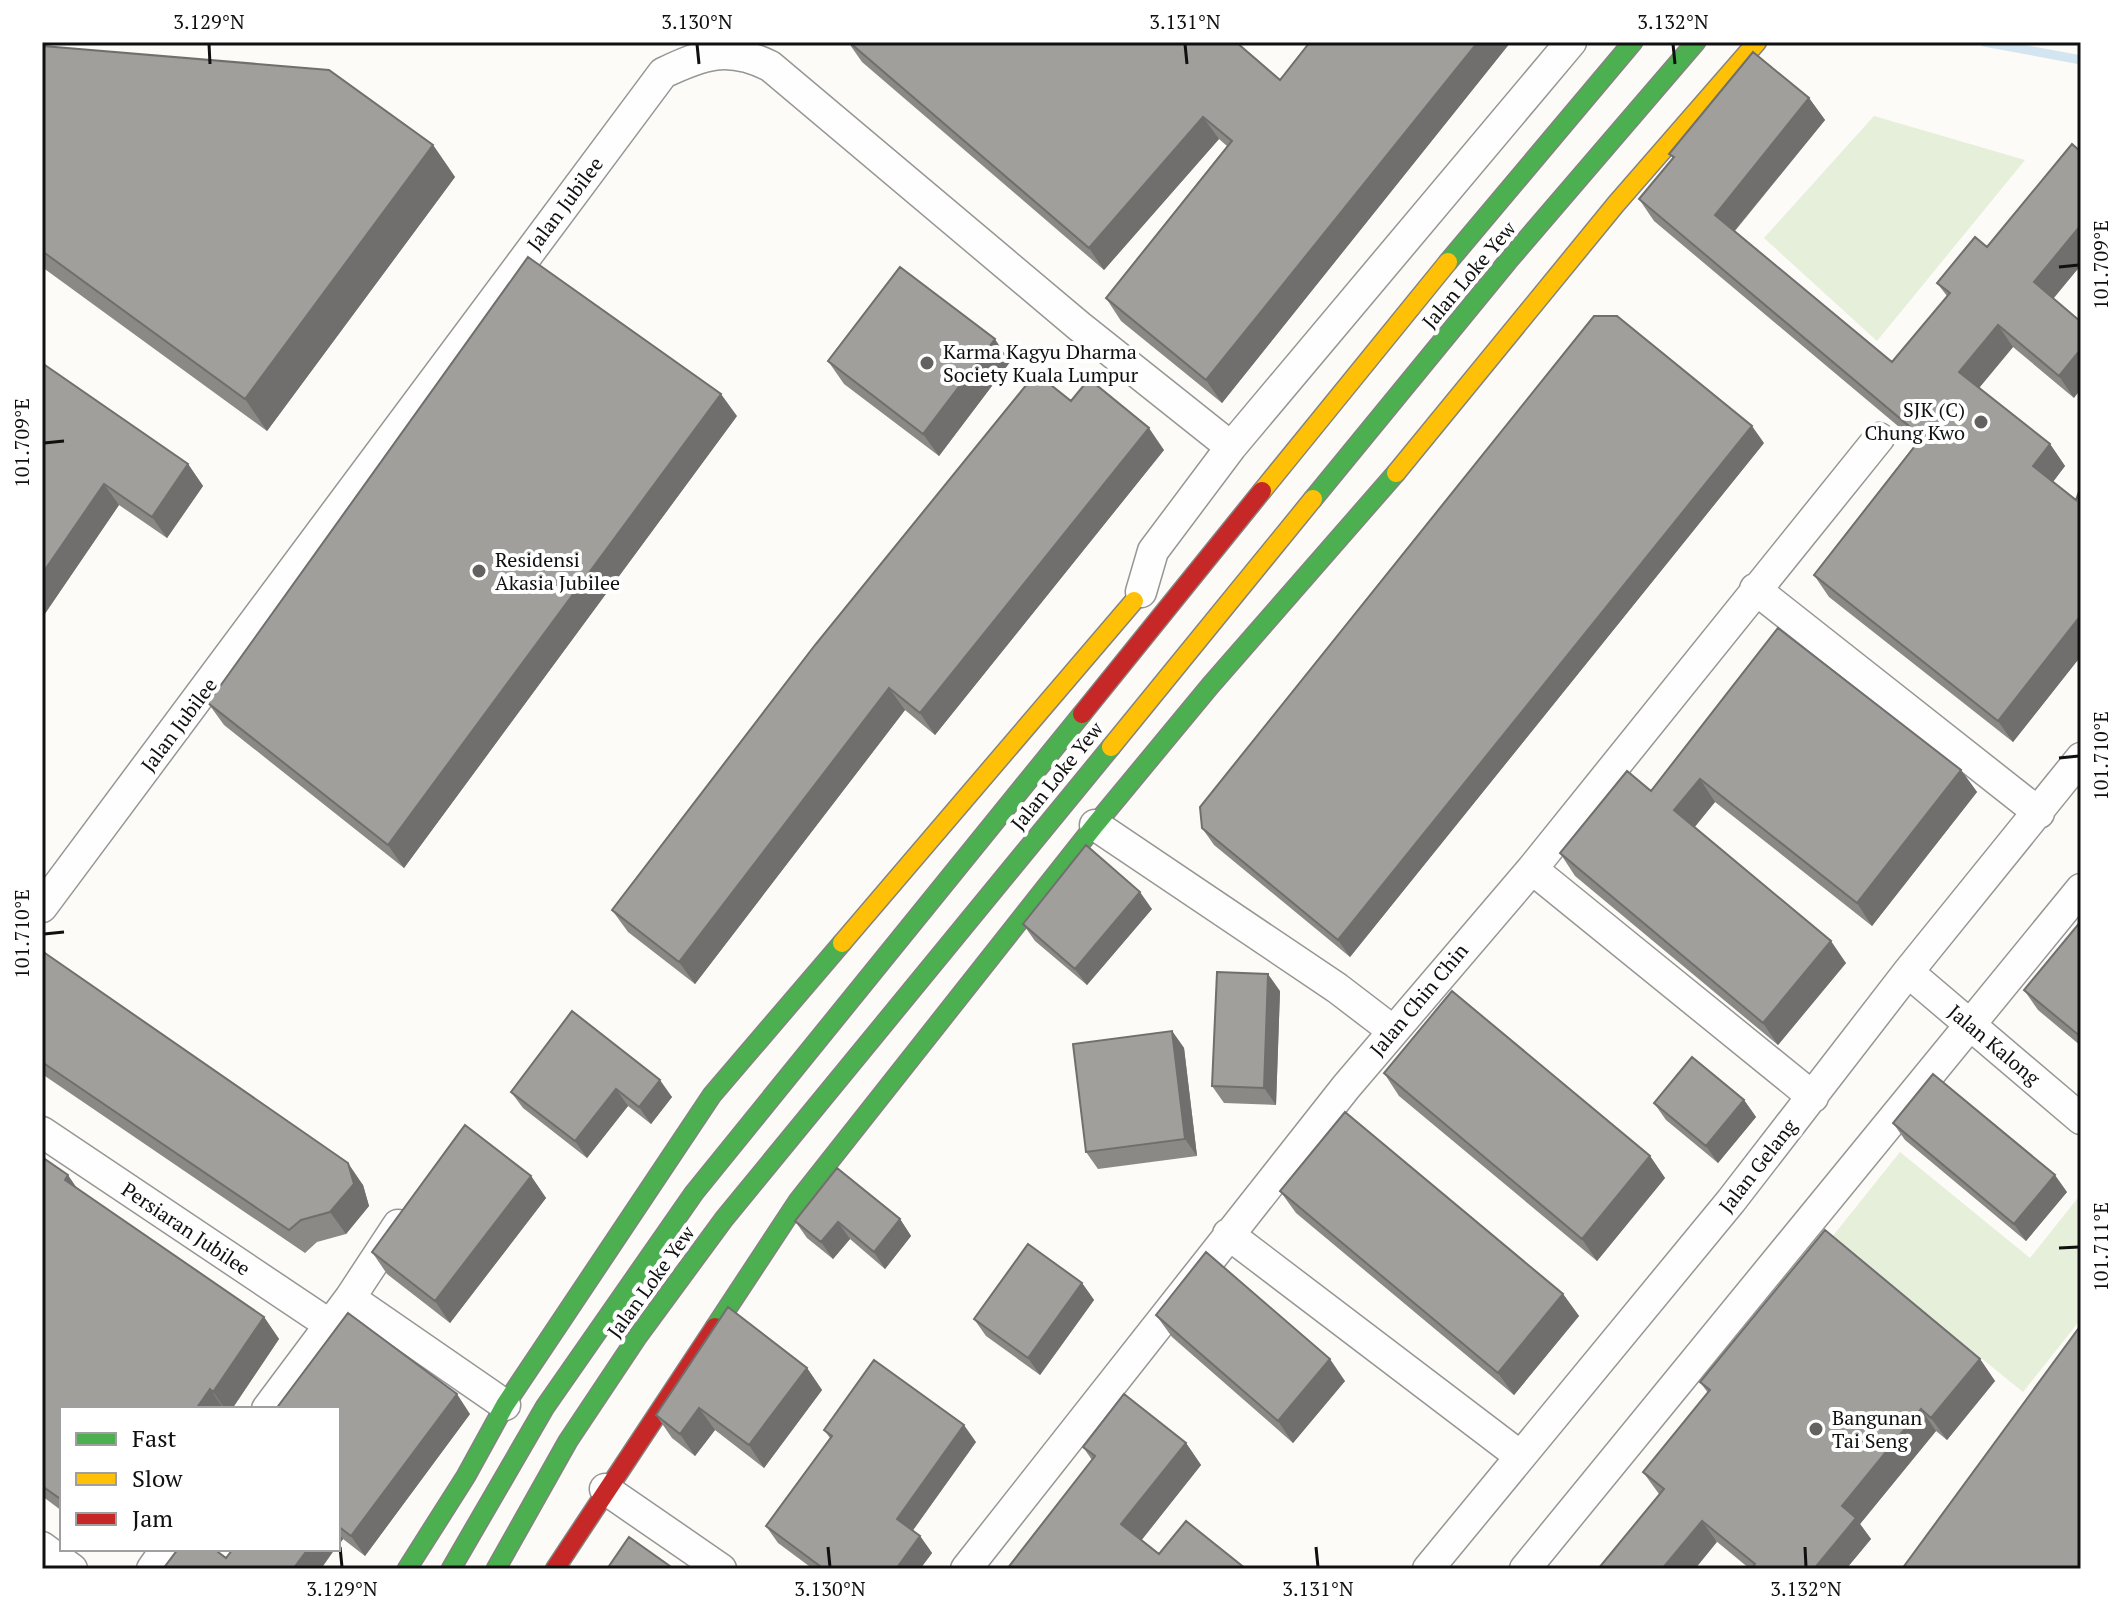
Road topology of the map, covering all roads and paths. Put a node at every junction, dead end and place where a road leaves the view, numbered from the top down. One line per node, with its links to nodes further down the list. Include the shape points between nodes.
1 (1571, 42): 6 (street)
2 (1633, 42): 8 (highway, Jalan Loke Yew)
3 (1696, 42): 7 (highway, Jalan Loke Yew)
4 (1757, 42): 15 (highway, via 1616,204 1437,426)
5 (1879, 438): 13 (street, Jalan Chin Chin)
6 (1231, 447): 14 (street, via 1153,551); 21 (street, Jalan Jubilee, via 770,66 747,54 702,54 663,73)
7 (1321, 488): 10 (highway); 42 (highway, Jalan Loke Yew, via 724,1219 568,1441)
8 (1251, 503): 9 (highway); 41 (highway, Jalan Loke Yew, via 694,1193 545,1407)
9 (1201, 532)
10 (1291, 555)
11 (1171, 562): 14 (highway)
12 (1279, 581): 15 (highway)
13 (1755, 589): 17 (street); 19 (street, Jalan Chin Chin)
14 (1141, 592): 32 (highway, via 712,1095)
15 (1210, 686): 18 (highway)
16 (2081, 758): 17 (street, Jalan Gelang)
17 (2039, 813): 22 (street, Jalan Gelang)
18 (1095, 825): 24 (street); 35 (highway, via 798,1201)
19 (1532, 869): 24 (street, Jalan Chin Chin); 25 (street)
20 (2081, 889): 23 (street)
21 (42, 907)
22 (1908, 972): 23 (street, Jalan Kalong); 25 (street, Jalan Gelang)
23 (1969, 1024): 26 (street, Jalan Kalong); 47 (street)
24 (1392, 1030): 29 (street, Jalan Chin Chin)
25 (1813, 1097): 34 (street, Jalan Gelang)
26 (2081, 1119)
27 (42, 1132): 31 (street, Persiaran Jubilee)
28 (411, 1205): 30 (street)
29 (1228, 1234): 34 (street); 45 (street, Jalan Chin Chin)
30 (350, 1298): 31 (street); 32 (street)
31 (330, 1325): 33 (street)
32 (505, 1405): 40 (highway)
33 (268, 1407)
34 (1520, 1456): 46 (street, Jalan Gelang)
35 (605, 1489): 43 (highway); 44 (street)
36 (42, 1547): 38 (street)
37 (165, 1551): 39 (street)
38 (72, 1569)
39 (152, 1569)
40 (407, 1569)
41 (451, 1569)
42 (496, 1569)
43 (555, 1569)
44 (721, 1569)
45 (966, 1569)
46 (1428, 1569)
47 (1525, 1569)

